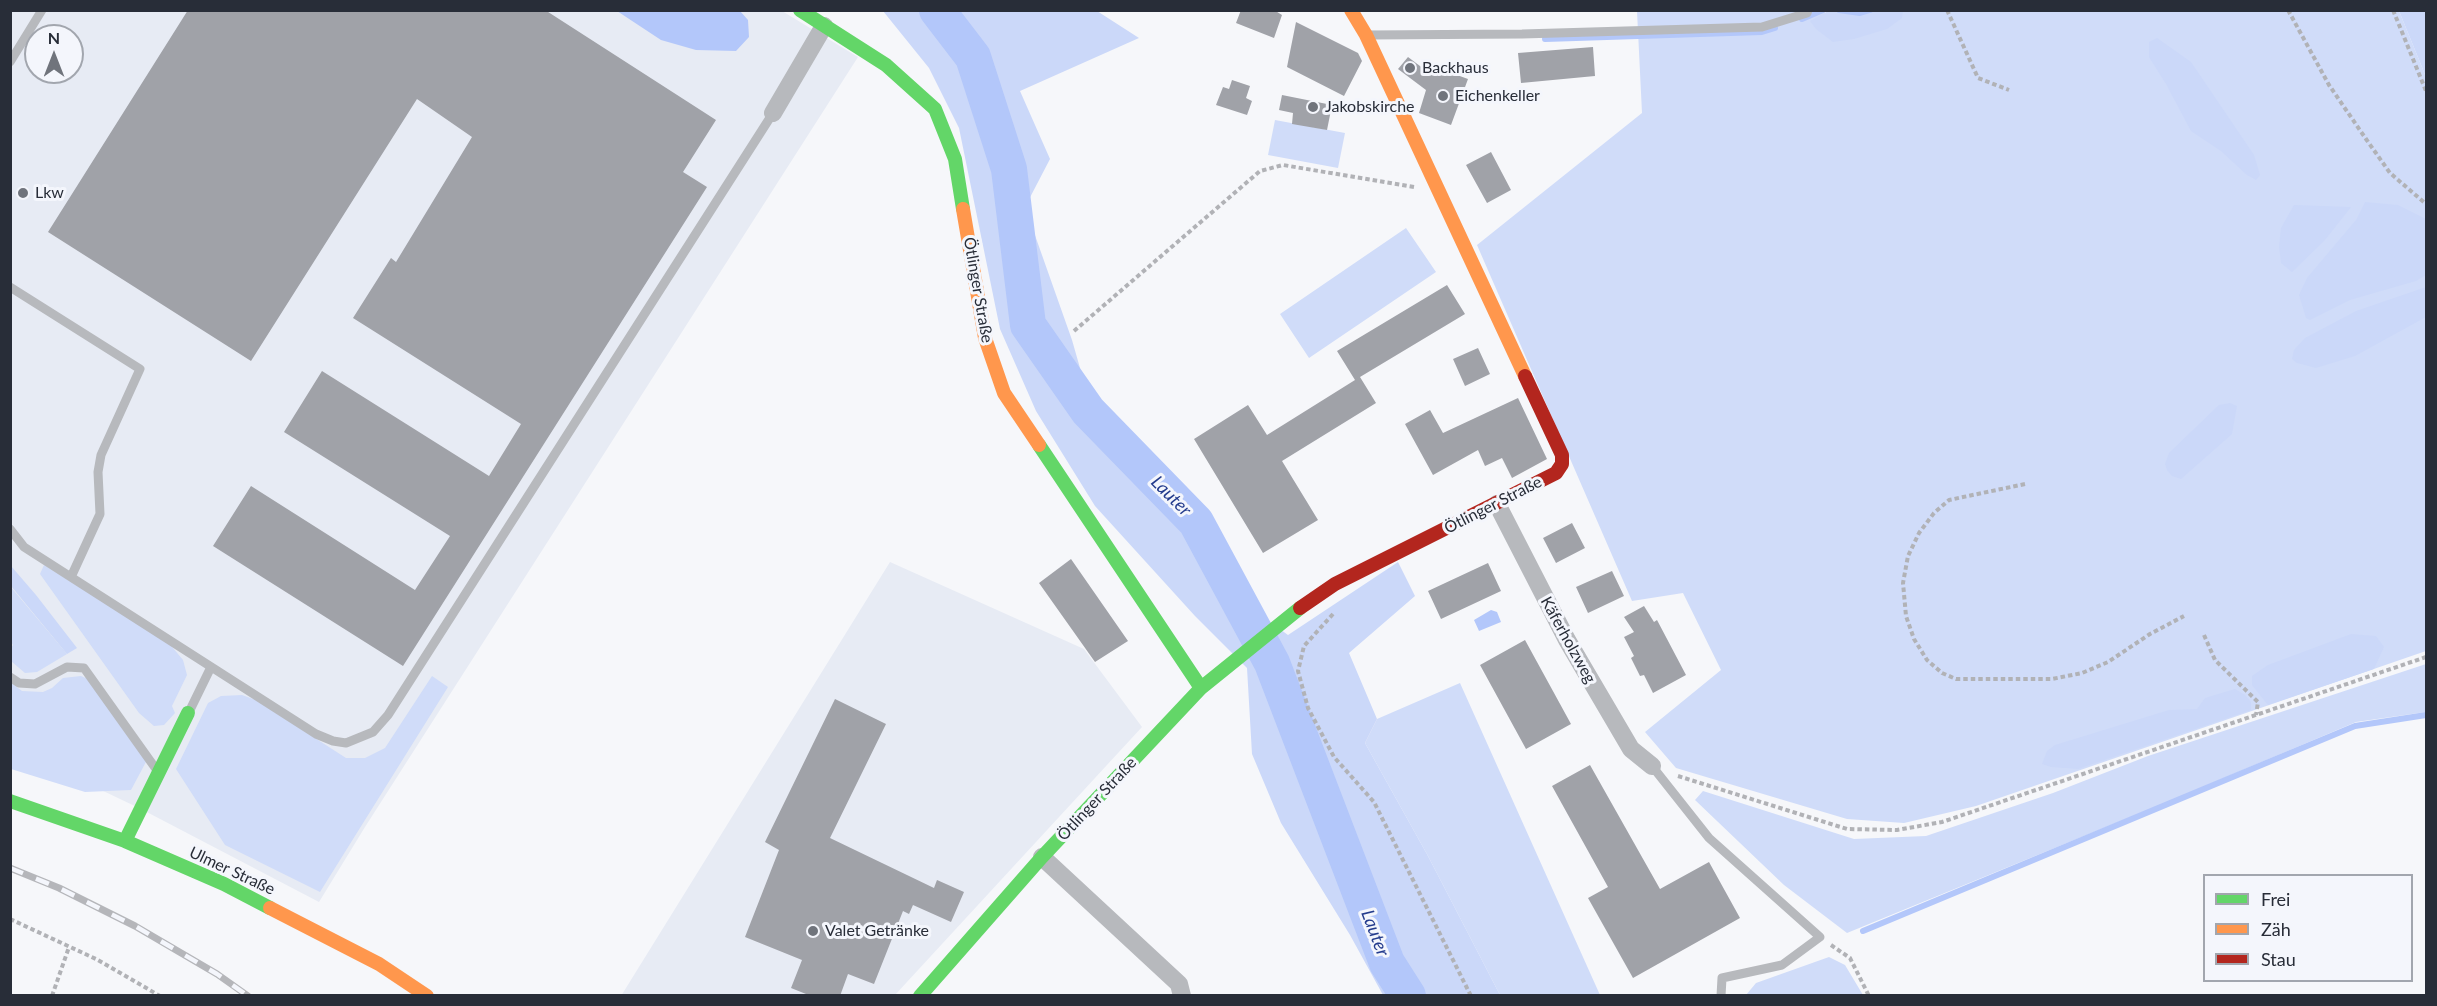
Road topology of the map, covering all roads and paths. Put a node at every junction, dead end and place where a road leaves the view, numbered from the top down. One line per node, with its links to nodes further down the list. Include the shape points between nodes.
1 (42, 10): 10 (lane)
2 (800, 10): 8 (street, Ötlinger Straße)
3 (1351, 10): 9 (street, Ötlinger Straße)
4 (1808, 10): 9 (lane, via 1762,27)
5 (1947, 10): 11 (path, via 1978,78)
6 (2288, 10): 15 (path, via 2329,85 2390,173)
7 (2393, 10): 12 (path)
8 (824, 26): 13 (street); 30 (street, Ötlinger Straße, via 886,65 935,109 955,159 985,339 1004,393)
9 (1365, 35): 14 (street, Ötlinger Straße)
10 (10, 62)
11 (2009, 90)
12 (2427, 91)
13 (772, 113): 28 (lane, via 388,715 373,732 346,742 324,737)
14 (1439, 191): 17 (path, via 1282,165 1260,171); 19 (street, Ötlinger Straße, via 1562,455 1556,473)
15 (2427, 204)
16 (10, 287): 23 (lane, via 140,369 101,455 100,514)
17 (1074, 331)
18 (2025, 484): 25 (path, via 1949,500 1919,533 1908,556 1903,583 1905,616 1927,660 1942,673 1956,679 2041,679 2082,673 2108,662)
19 (1497, 504): 24 (street, Ötlinger Straße); 33 (street, Käferholzweg, via 1613,719 1631,749)
20 (10, 529): 22 (lane)
21 (10, 539): 22 (lane)
22 (24, 547): 23 (lane)
23 (71, 577): 28 (lane)
24 (1335, 584): 30 (street, Ötlinger Straße, via 1284,619); 46 (path, via 1341,606 1304,646 1298,671 1308,708 1334,757 1374,802)
25 (2184, 616)
26 (2204, 635): 32 (path, via 2216,660 2258,702)
27 (2427, 657): 32 (path)
28 (211, 667): 31 (lane)
29 (10, 677): 34 (lane, via 18,683 35,684 67,667 84,668)
30 (1201, 688): 37 (street, Ötlinger Straße)
31 (189, 713): 34 (street)
32 (2256, 715): 33 (path, via 1942,822 1897,830 1847,829)
33 (1652, 766): 39 (lane, via 1709,838)
34 (159, 774): 36 (street)
35 (10, 801): 36 (street, Ulmer Straße)
36 (125, 841): 43 (street, Ulmer Straße, via 224,884 378,964)
37 (1042, 857): 44 (street, Ötlinger Straße); 45 (street, via 1179,984)
38 (10, 920): 40 (path)
39 (1820, 937): 47 (lane, via 1782,965 1722,978); 48 (path, via 1850,958)
40 (69, 947): 41 (path); 42 (path, via 96,958)
41 (52, 996)
42 (160, 996)
43 (427, 996)
44 (920, 996)
45 (1182, 996)
46 (1471, 996)
47 (1721, 996)
48 (1869, 996)

